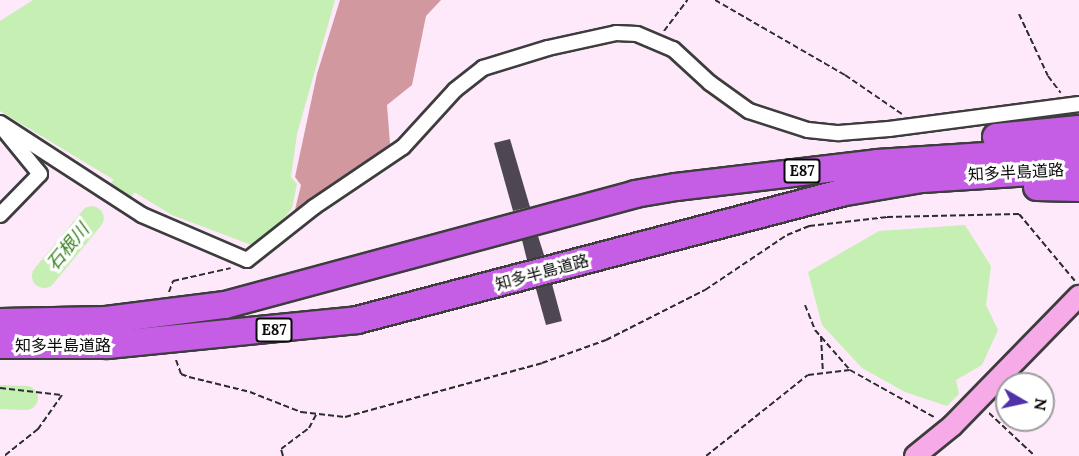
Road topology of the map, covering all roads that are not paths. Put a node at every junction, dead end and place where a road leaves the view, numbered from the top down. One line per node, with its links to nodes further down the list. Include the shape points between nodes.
1 (1073, 104): 2 (street, via 838,133 767,120 729,98 673,49 657,40 616,33 483,68 455,90 403,147 314,207 247,260 142,215)
2 (1, 124): 9 (street, via 40,174)
3 (1079, 129): 6 (highway, via 884,150)
4 (1079, 150): 6 (highway, 知多半島道路 / E87)
5 (1079, 169): 8 (highway, 知多半島道路 / E87, via 922,179)
6 (813, 170): 11 (highway, 知多半島道路 / E87, via 635,194 193,311 106,320)
7 (1079, 188): 8 (highway)
8 (840, 193): 12 (highway, 知多半島道路 / E87, via 357,320 119,345)
9 (0, 215)
10 (1078, 297): 13 (main road, via 952,426)
11 (0, 322)
12 (0, 345)
13 (915, 456)

